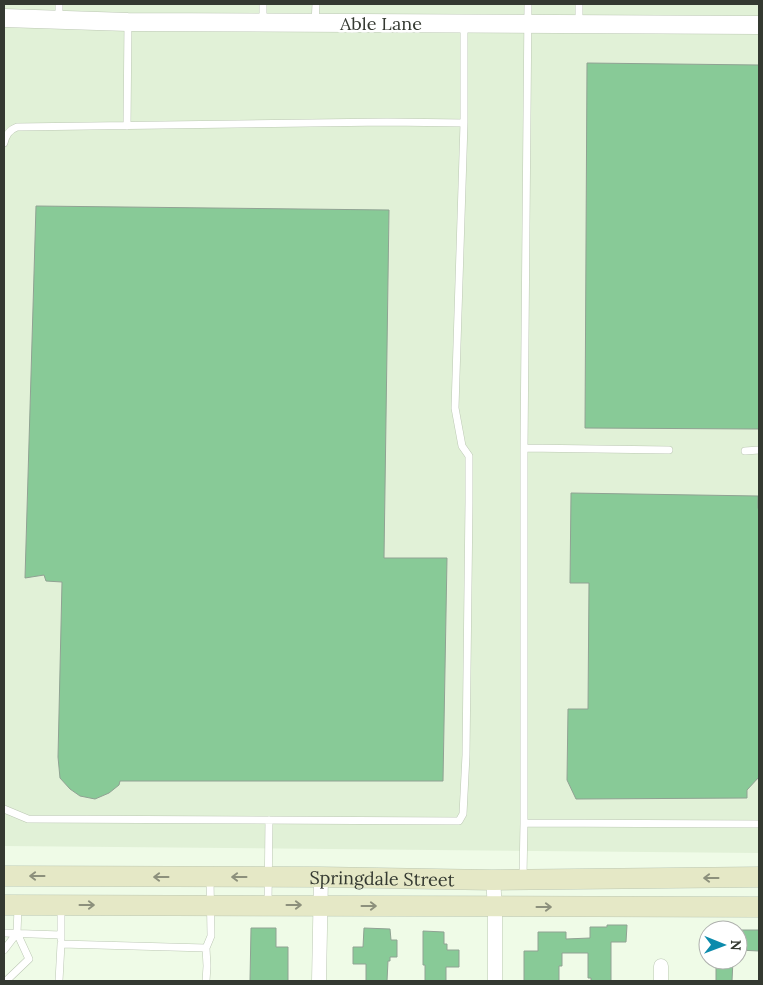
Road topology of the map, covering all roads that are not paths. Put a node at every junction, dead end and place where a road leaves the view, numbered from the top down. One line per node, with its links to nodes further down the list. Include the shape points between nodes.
1 (263, 4): 8 (lane)
2 (316, 4): 9 (lane)
3 (528, 4): 11 (lane)
4 (580, 4): 12 (lane)
5 (59, 12): 6 (street, Able Lane); 7 (street, Able Lane)
6 (4, 18)
7 (128, 22): 8 (street, Able Lane); 15 (lane)
8 (263, 23): 9 (street, Able Lane)
9 (315, 23): 10 (street, Able Lane)
10 (464, 24): 11 (street, Able Lane); 14 (lane)
11 (527, 24): 12 (street, Able Lane); 17 (lane)
12 (579, 24): 13 (street, Able Lane)
13 (759, 25)
14 (464, 123): 15 (lane); 22 (lane, via 455,408 462,446 469,456 463,814 459,821)
15 (127, 126): 16 (lane, via 17,127 6,134)
16 (4, 143)
17 (524, 448): 18 (lane); 23 (lane)
18 (669, 450)
19 (745, 450): 20 (lane)
20 (759, 450)
21 (4, 809): 22 (lane, via 28,819)
22 (269, 820): 27 (lane)
23 (524, 823): 24 (lane); 31 (lane)
24 (759, 824)
25 (4, 876): 26 (main road, Springdale Street, one-way to 25)
26 (210, 877): 27 (main road, Springdale Street, one-way to 26); 34 (lane)
27 (268, 877): 28 (main road, Springdale Street); 36 (lane)
28 (320, 877): 30 (main road, Springdale Street); 35 (street)
29 (759, 878): 31 (main road, Springdale Street, one-way to 31)
30 (493, 880): 31 (main road, Springdale Street); 37 (street)
31 (523, 880)
32 (11, 905): 33 (main road, Springdale Street); 40 (lane)
33 (61, 905): 34 (main road, Springdale Street, one-way to 34); 41 (lane)
34 (211, 905): 36 (main road, Springdale Street); 43 (lane, via 211,936)
35 (320, 905): 36 (main road, Springdale Street, one-way to 35); 37 (main road, Springdale Street, one-way to 37); 49 (street)
36 (268, 906)
37 (496, 907): 38 (main road, Springdale Street, one-way to 38); 50 (street)
38 (759, 907)
39 (4, 933): 40 (lane)
40 (17, 933): 41 (lane); 44 (lane); 46 (lane, via 29,959)
41 (61, 935): 42 (lane)
42 (61, 944): 43 (lane); 47 (lane)
43 (206, 948): 48 (lane)
44 (4, 950)
45 (661, 966): 51 (street)
46 (6, 981)
47 (59, 981)
48 (206, 981)
49 (319, 981)
50 (495, 981)
51 (661, 981)

